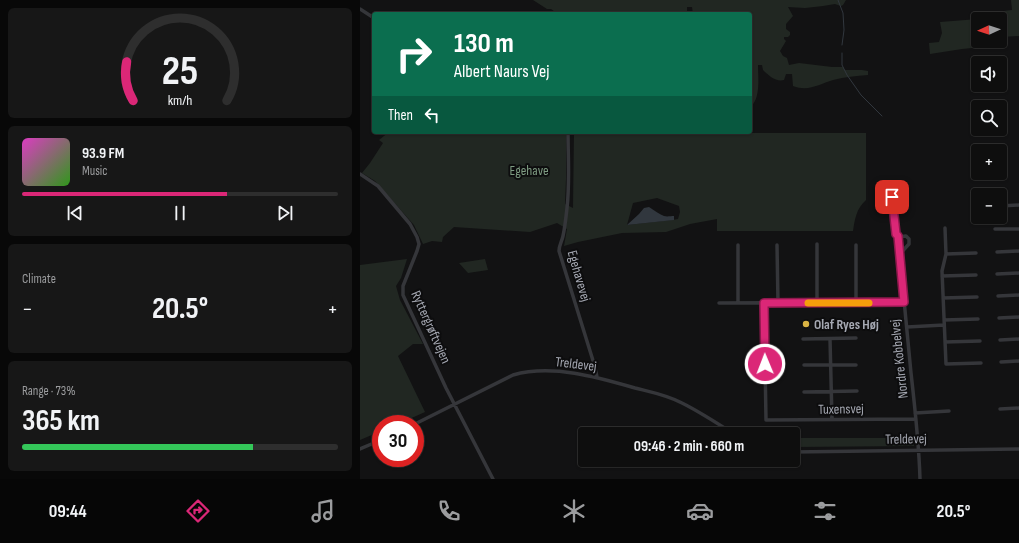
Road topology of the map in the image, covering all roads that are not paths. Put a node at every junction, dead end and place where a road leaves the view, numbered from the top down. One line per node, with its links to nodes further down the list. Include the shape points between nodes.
1 (360, 9): 2 (street)
2 (372, 17)
3 (568, 134): 55 (street, Egehavevej, via 567,207 559,251)
4 (360, 174): 59 (street, Ryttergrøftvejen, via 378,186 410,224 417,237 419,244 403,286 403,295)
5 (892, 197): 11 (street, Nordre Kobbelvej)
6 (1007, 206): 7 (street)
7 (1019, 206)
8 (945, 228): 19 (street)
9 (995, 229): 10 (street)
10 (1019, 229)
11 (898, 236): 20 (street, Nordre Kobbelvej); 20 (street, via 906,236 909,241)
12 (817, 244): 34 (street)
13 (738, 245): 31 (street)
14 (856, 245): 35 (street)
15 (777, 246): 33 (street)
16 (973, 251): 19 (street)
17 (1019, 251): 18 (street)
18 (997, 252)
19 (946, 254): 24 (street)
20 (900, 256): 29 (street, Nordre Kobbelvej)
21 (1019, 273): 22 (street)
22 (997, 274)
23 (976, 275): 24 (street)
24 (942, 276): 28 (street)
25 (1019, 295): 26 (street)
26 (998, 296)
27 (977, 297): 28 (street)
28 (943, 298): 39 (street)
29 (904, 302): 35 (street); 41 (street, Nordre Kobbelvej)
30 (719, 303): 31 (street)
31 (738, 303): 32 (street)
32 (764, 303): 33 (street); 66 (street, Tuxensvej, via 766,420)
33 (778, 303): 34 (street)
34 (817, 303): 35 (street)
35 (856, 303)
36 (1019, 317): 37 (street)
37 (999, 318)
38 (978, 319): 39 (street)
39 (944, 320): 40 (street)
40 (944, 325): 41 (street); 48 (street)
41 (907, 327): 63 (street, Nordre Kobbelvej)
42 (856, 338): 44 (street)
43 (803, 339): 44 (street)
44 (830, 339): 53 (street)
45 (1019, 339): 46 (street)
46 (1000, 340)
47 (980, 341): 48 (street)
48 (945, 342): 51 (street, via 946,364)
49 (1003, 361): 50 (street)
50 (1019, 361)
51 (981, 363)
52 (804, 365): 53 (street)
53 (830, 365): 54 (street); 58 (street)
54 (856, 365)
55 (596, 377): 59 (street, Treldevej, via 543,371 524,372); 67 (street, Treldevej, via 681,402)
56 (856, 391): 58 (street)
57 (804, 392): 58 (street)
58 (831, 392): 66 (street)
59 (455, 404): 65 (street, Treldevej); 73 (street, Ryttergrøftvejen)
60 (1019, 408): 61 (street)
61 (1000, 409)
62 (949, 411): 63 (street, Nordre Kobbelvej)
63 (915, 413): 64 (street, Nordre Kobbelvej)
64 (916, 419): 66 (street, Tuxensvej); 71 (street, Nordre Kobbelvej)
65 (424, 420)
66 (832, 420)
67 (722, 427)
68 (372, 444): 69 (street)
69 (360, 449)
70 (1019, 449): 71 (street, Treldevej)
71 (918, 450): 72 (street, Treldevej); 74 (street, Nordre Kobbelvej)
72 (800, 452)
73 (493, 479)
74 (920, 479)

